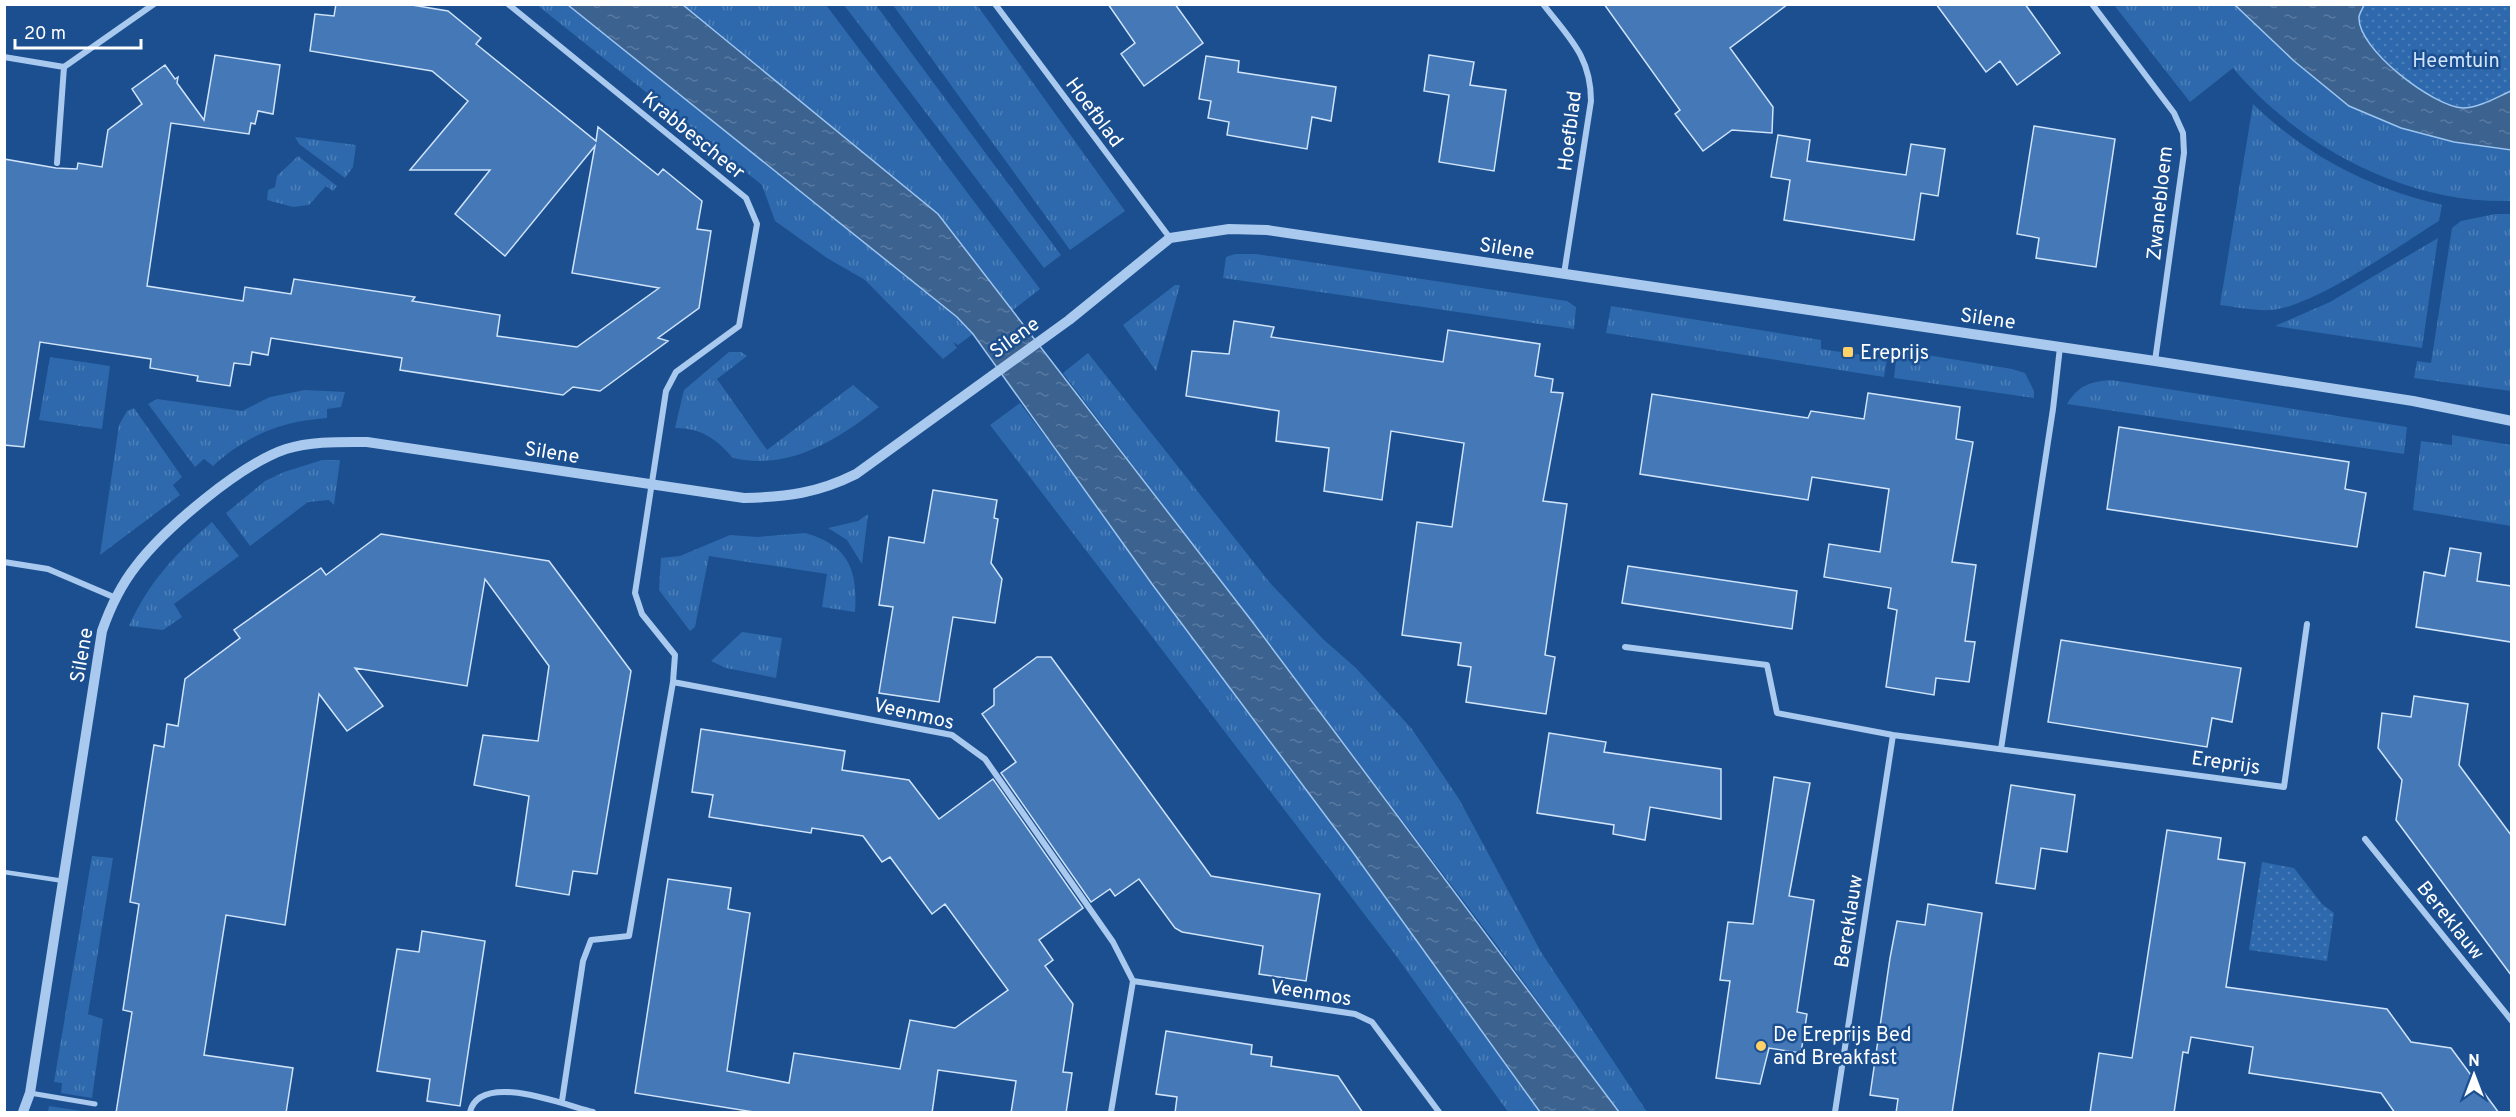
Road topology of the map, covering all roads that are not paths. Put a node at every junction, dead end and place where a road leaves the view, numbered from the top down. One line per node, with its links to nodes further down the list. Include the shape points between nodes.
1 (154, 4): 7 (street)
2 (508, 4): 14 (street, Krabbescheer, via 746,198 757,224 739,326 676,372 666,391)
3 (995, 4): 9 (street, Hoefblad)
4 (1543, 4): 10 (street, Hoefblad, via 1584,59 1591,80)
5 (2092, 4): 12 (street, Zwanebloem, via 2174,113 2183,133 2184,153)
6 (4, 57): 7 (street)
7 (64, 67): 8 (street)
8 (57, 163)
9 (1170, 238): 10 (street, Silene, via 1229,229 1267,230); 14 (street, Silene, via 1050,334 856,474 832,486 788,498 744,498)
10 (1564, 275): 11 (street, Silene)
11 (2060, 347): 12 (street, Silene); 21 (street)
12 (2155, 361): 13 (street, Silene, via 2413,401)
13 (2511, 421)
14 (650, 485): 16 (street, Silene, via 368,442 286,449 260,460 155,544); 19 (street, via 635,593 642,614 675,655)
15 (4, 562): 16 (street, via 48,569)
16 (116, 598): 24 (street, Silene, via 102,631)
17 (2307, 624): 21 (street, Ereprijs, via 2284,787)
18 (1625, 647): 20 (street, Ereprijs, via 1767,665 1777,712)
19 (673, 682): 25 (street, Veenmos, via 952,735 985,759 1113,942); 28 (street, via 629,936 591,940 583,961)
20 (1893, 735): 21 (street, Ereprijs); 35 (street, Bereklauw)
21 (2001, 749)
22 (2366, 839): 26 (street, Bereklauw)
23 (4, 872): 24 (lane)
24 (65, 881): 27 (street, Silene)
25 (1133, 981): 33 (street); 34 (street, Veenmos, via 1355,1014 1372,1022)
26 (2511, 1021)
27 (30, 1093): 29 (street); 30 (street, Silene)
28 (562, 1101): 31 (street, via 494,1091 474,1103); 32 (street)
29 (96, 1104)
30 (23, 1113)
31 (470, 1113)
32 (593, 1113)
33 (1111, 1113)
34 (1439, 1113)
35 (1835, 1113)

